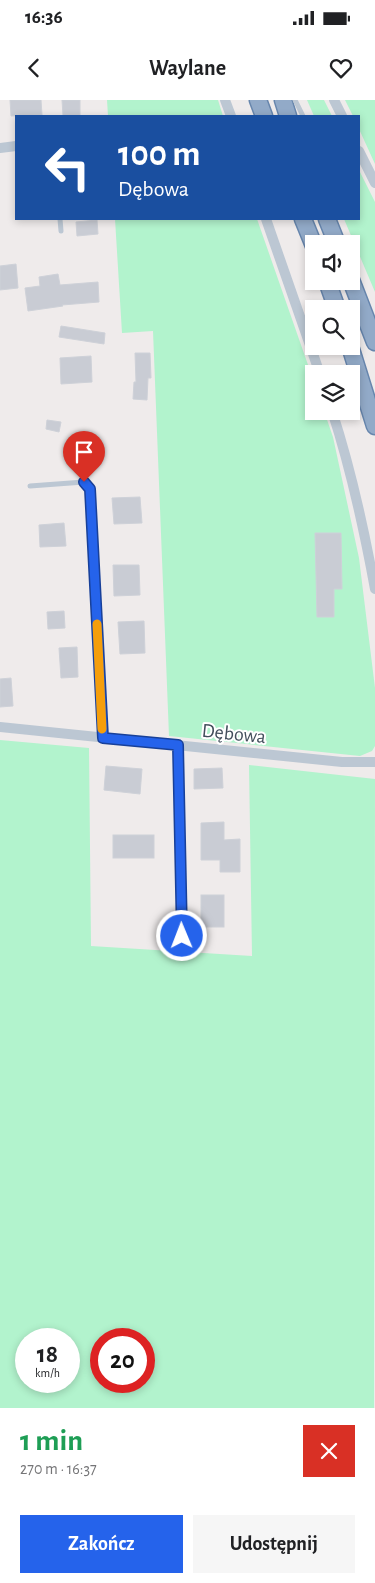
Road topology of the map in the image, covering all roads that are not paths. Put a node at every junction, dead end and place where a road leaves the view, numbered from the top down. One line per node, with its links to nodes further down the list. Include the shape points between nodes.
1 (225, 100): 6 (street)
2 (258, 100): 7 (highway)
3 (282, 100): 8 (highway)
4 (294, 100): 9 (lane)
5 (334, 100): 10 (street)
6 (230, 115)
7 (264, 115)
8 (288, 115)
9 (302, 115)
10 (342, 115)
11 (15, 146): 12 (street)
12 (0, 148)
13 (360, 153): 14 (street)
14 (375, 183)
15 (60, 220): 19 (lane)
16 (266, 220): 25 (street)
17 (304, 220): 20 (highway)
18 (327, 220): 21 (highway)
19 (61, 231)
20 (310, 235)
21 (333, 235)
22 (355, 290): 23 (highway)
23 (375, 342)
24 (353, 355): 27 (highway)
25 (317, 365)
26 (335, 420): 29 (street, via 355,493)
27 (375, 426)
28 (30, 486): 31 (lane, via 84,482 90,489)
29 (375, 589)
30 (0, 727): 31 (street, Dębowa)
31 (103, 738): 32 (street, Dębowa)
32 (178, 745): 33 (street, Dębowa, via 342,762); 34 (lane)
33 (375, 762)
34 (182, 936)

